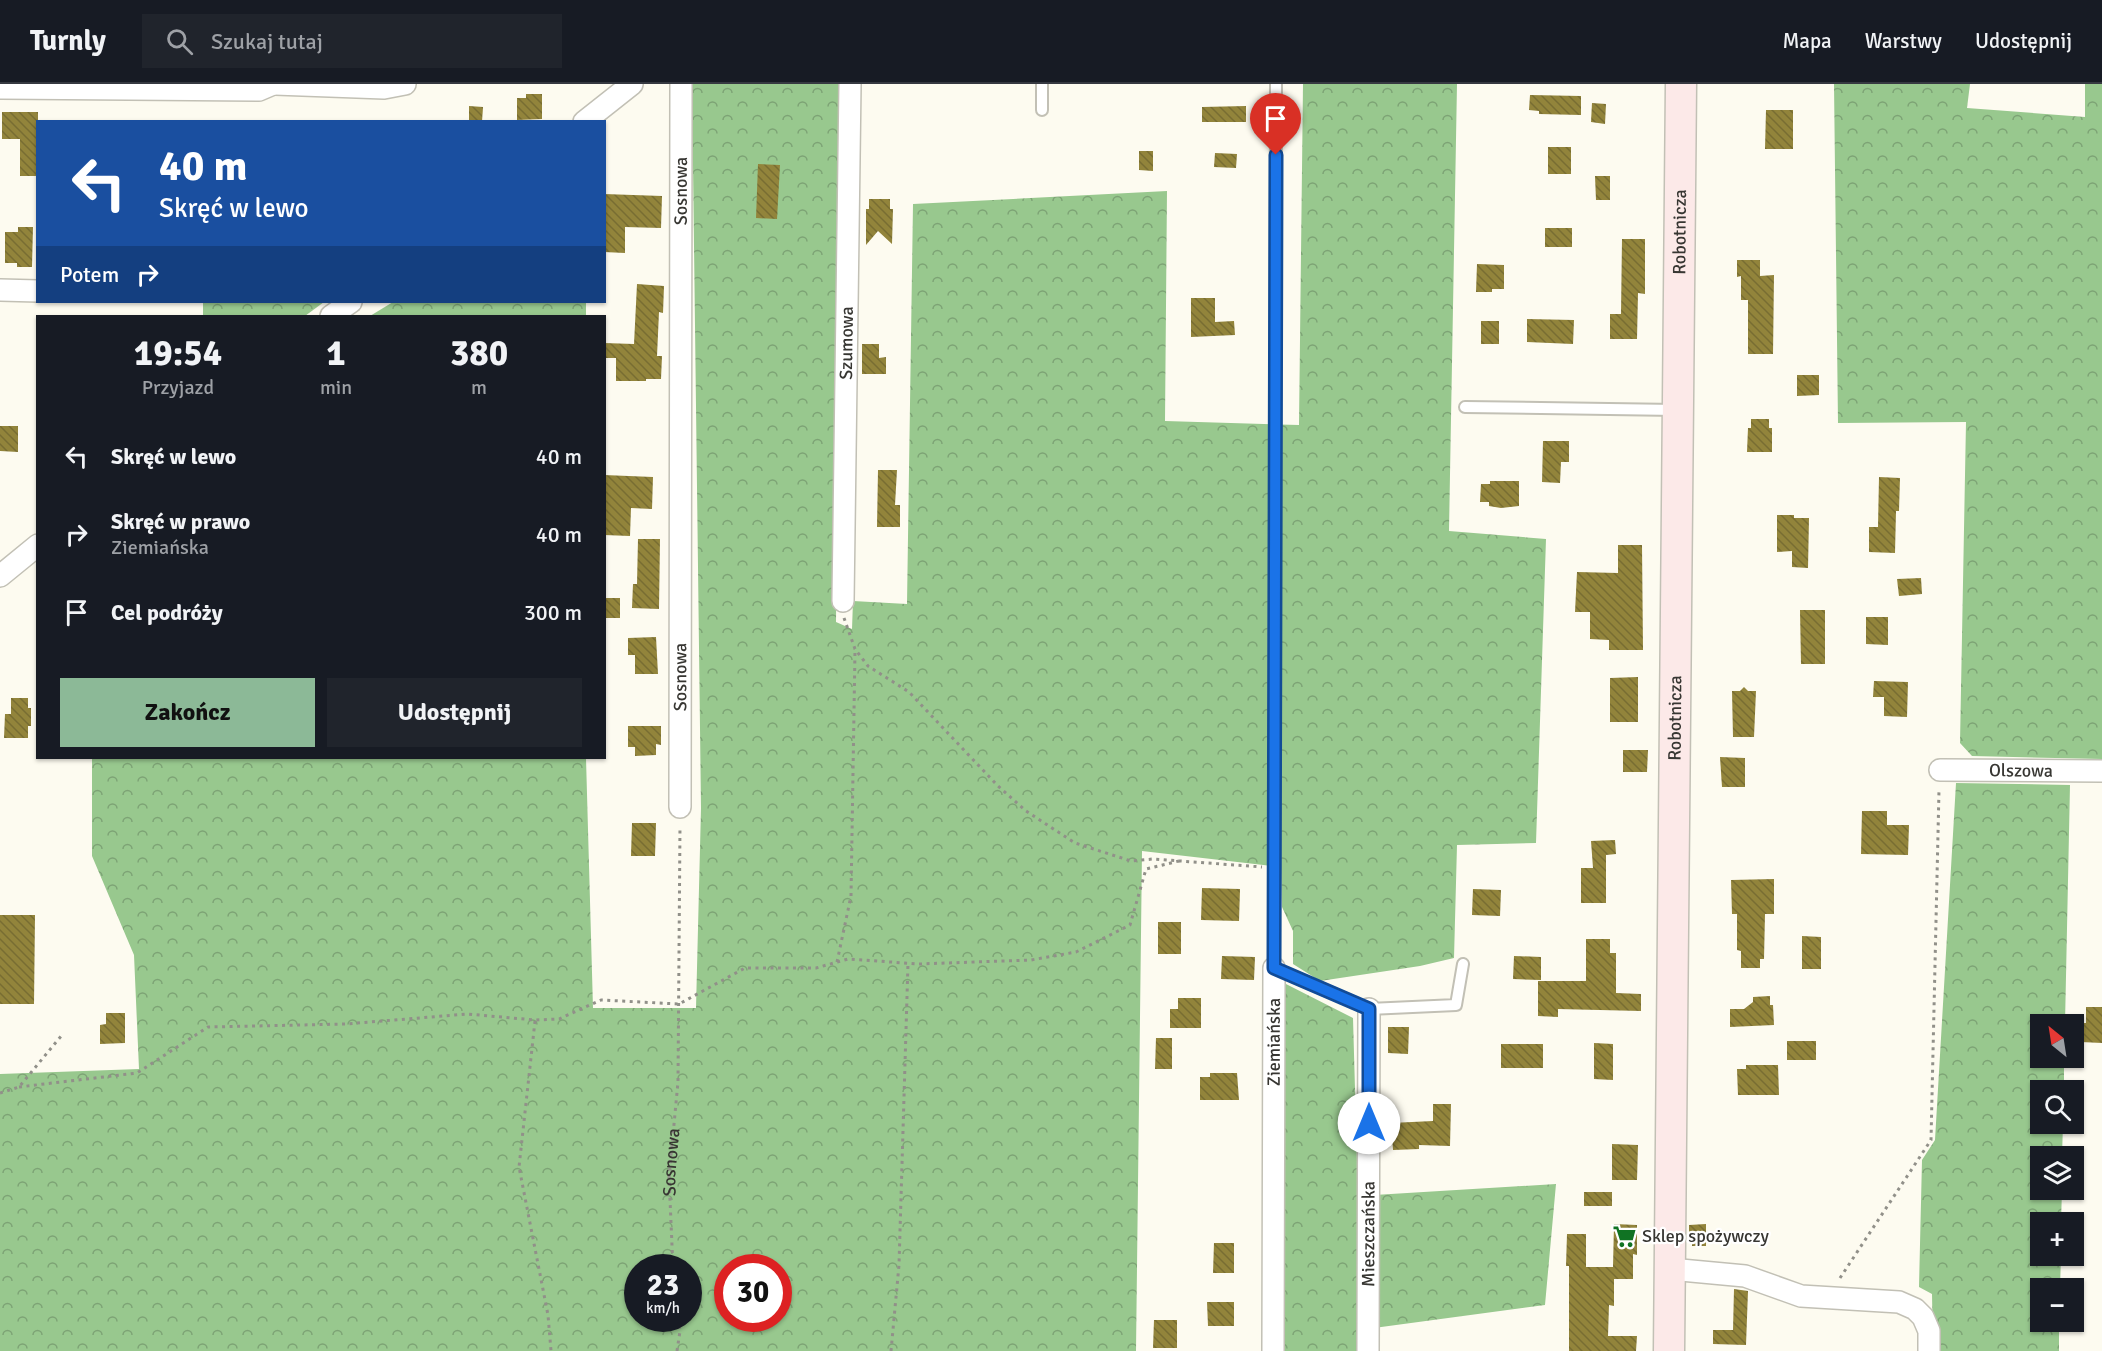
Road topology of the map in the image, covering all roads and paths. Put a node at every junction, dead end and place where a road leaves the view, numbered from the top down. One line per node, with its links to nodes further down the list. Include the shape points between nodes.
1 (274, 84): 2 (street, via 384,88); 9 (street, via 259,90)
2 (405, 84)
3 (632, 84): 11 (street)
4 (681, 84): 24 (street, Sosnowa)
5 (850, 84): 20 (street, Szumowa)
6 (1042, 84): 10 (lane)
7 (1276, 84): 26 (lane, Ziemiańska)
8 (1681, 84): 17 (street, Robotnicza)
9 (0, 88)
10 (1042, 110)
11 (587, 120)
12 (0, 290): 13 (street)
13 (36, 291)
14 (350, 303): 15 (street)
15 (332, 315)
16 (1465, 407): 17 (lane)
17 (1678, 410): 38 (street, Robotnicza)
18 (36, 547): 19 (street)
19 (0, 576)
20 (843, 602): 21 (path, via 844,621)
21 (855, 649): 25 (path, via 868,666 909,692 1026,812 1075,843 1131,861); 27 (path, via 851,896)
22 (1940, 770): 23 (street, Olszowa); 39 (path, via 1930,1140 1834,1287)
23 (2102, 771)
24 (680, 807): 31 (path, Sosnowa)
25 (1179, 861): 26 (path); 28 (path, via 1146,869 1130,925 1076,952 1031,960)
26 (1274, 868): 30 (lane, Ziemiańska)
27 (837, 962): 28 (path, via 848,959); 31 (path, via 816,968 746,968)
28 (908, 963): 44 (path, via 898,1265)
29 (1462, 964): 32 (lane, via 1456,1005)
30 (1274, 968): 32 (lane); 45 (street, Ziemiańska)
31 (679, 1004): 33 (path, via 601,1000 559,1019); 37 (path, Sosnowa, via 678,1082 669,1177)
32 (1369, 1009): 46 (street, Mieszczańska)
33 (535, 1020): 35 (path, via 467,1014 346,1024 208,1027 136,1073); 42 (path, via 519,1167 548,1315)
34 (62, 1035): 35 (path)
35 (19, 1087): 36 (path)
36 (0, 1093)
37 (672, 1254)
38 (1670, 1269): 39 (street, via 1745,1275 1802,1296); 47 (street, Robotnicza)
39 (1824, 1296): 41 (street, via 1899,1302 1923,1317)
40 (680, 1332): 43 (path)
41 (1929, 1341)
42 (551, 1351)
43 (677, 1351)
44 (891, 1351)
45 (1273, 1351)
46 (1368, 1351)
47 (1669, 1351)

